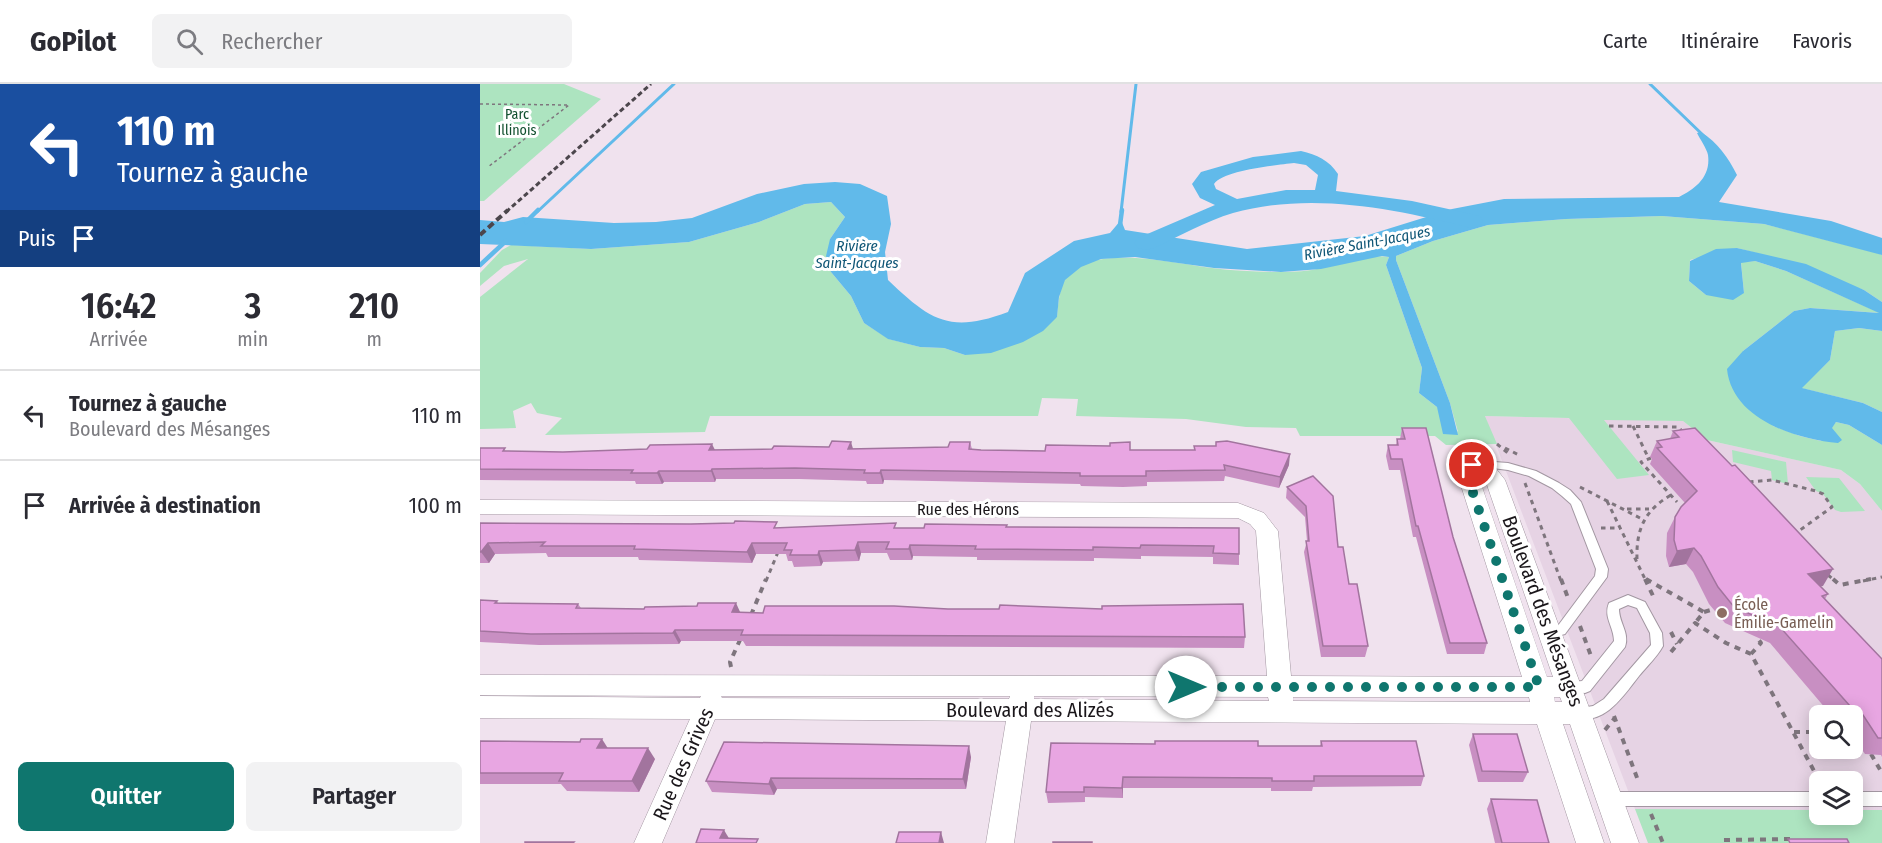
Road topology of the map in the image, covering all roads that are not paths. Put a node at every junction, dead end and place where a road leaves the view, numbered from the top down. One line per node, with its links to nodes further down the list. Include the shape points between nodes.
1 (1476, 464): 3 (street, Boulevard des Mésanges, via 1487,469 1495,480); 3 (lane, via 1502,464 1543,477 1576,502 1602,562 1601,577 1561,631); 5 (street, Boulevard des Mésanges, via 1468,468 1469,481)
2 (480, 507): 9 (street, Rue des Hérons, via 1240,511 1259,520 1267,531)
3 (1551, 633): 6 (street, Boulevard des Mésanges)
4 (480, 685): 7 (street, Boulevard des Alizés)
5 (1539, 687): 6 (street, Boulevard des Alizés); 9 (street, Boulevard des Alizés); 11 (street, Boulevard des Mésanges)
6 (1571, 687): 12 (street, Boulevard des Mésanges); 12 (lane, via 1585,687 1620,643 1613,606 1628,600 1641,605 1656,633 1657,646 1609,703 1595,712)
7 (718, 688): 8 (street, Boulevard des Alizés); 10 (street, Boulevard des Alizés); 17 (street, Rue des Grives)
8 (1022, 698): 9 (street, Boulevard des Alizés); 18 (street)
9 (1281, 699): 11 (street, Boulevard des Alizés)
10 (480, 708)
11 (1547, 712): 12 (street, Boulevard des Alizés); 19 (street, Boulevard des Mésanges)
12 (1580, 712): 13 (street, Boulevard des Mésanges)
13 (1610, 799): 14 (lane); 20 (street, Boulevard des Mésanges)
14 (1809, 799)
15 (1863, 799): 16 (lane)
16 (1882, 799)
17 (648, 843)
18 (1000, 843)
19 (1590, 843)
20 (1625, 843)

